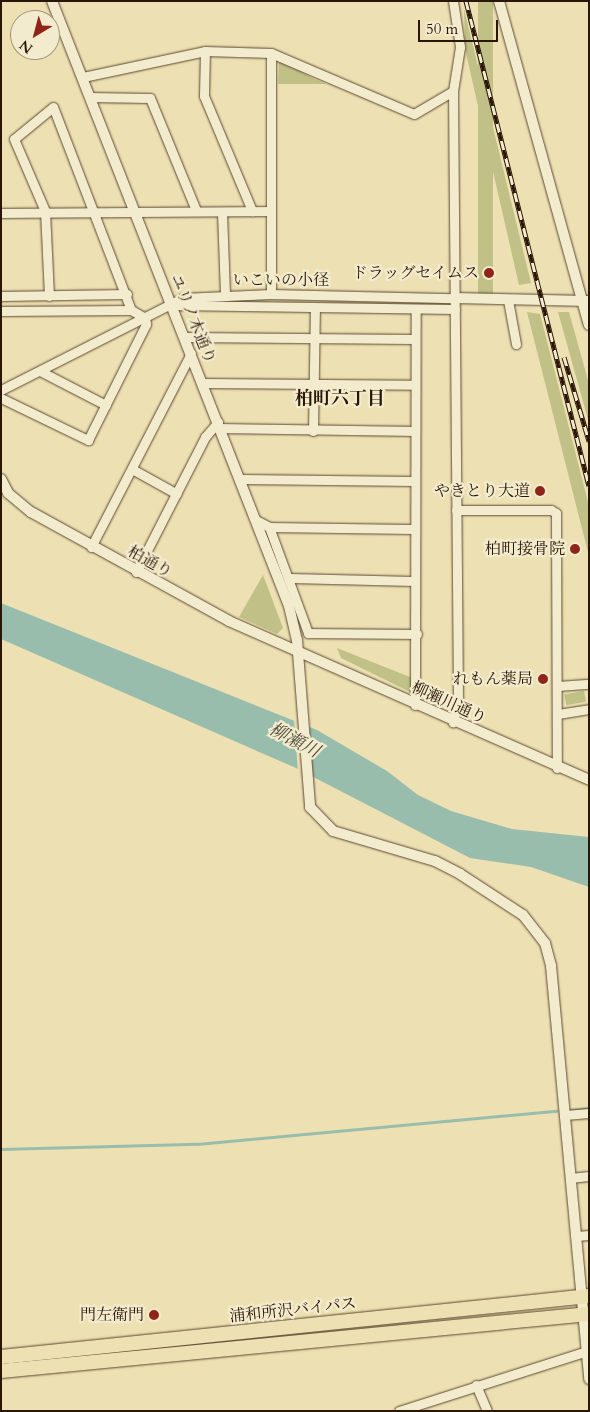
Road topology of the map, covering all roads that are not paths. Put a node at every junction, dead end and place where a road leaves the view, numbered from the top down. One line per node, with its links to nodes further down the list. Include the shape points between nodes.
1 (52, 1): 6 (street, ユリノ木通り)
2 (453, 1): 7 (street, via 460,47)
3 (502, 3): 24 (street)
4 (205, 51): 5 (street); 6 (street); 11 (street, via 204,96)
5 (271, 53): 7 (street, via 414,114); 12 (street)
6 (82, 77): 8 (street, ユリノ木通り)
7 (453, 91): 22 (street)
8 (90, 97): 9 (street, via 150,98); 14 (street, ユリノ木通り)
9 (196, 210): 14 (street); 15 (street)
10 (45, 211): 13 (street); 13 (street, via 14,139 53,107); 16 (street); 21 (street)
11 (252, 211): 12 (street); 15 (street)
12 (270, 211): 18 (street)
13 (95, 212): 14 (street); 17 (street)
14 (135, 212): 25 (street, ユリノ木通り)
15 (222, 212): 19 (street)
16 (1, 213)
17 (127, 294): 21 (street); 29 (street)
18 (271, 294): 19 (street, いこいの小径); 22 (street, いこいの小径)
19 (225, 295): 25 (street, いこいの小径, via 182,298)
20 (1, 296): 21 (street)
21 (49, 296)
22 (454, 298): 23 (street); 28 (street)
23 (508, 300): 24 (street); 36 (street)
24 (586, 301): 32 (street)
25 (170, 305): 26 (street); 31 (street, いこいの小径); 33 (street, ユリノ木通り)
26 (315, 309): 27 (street); 34 (street)
27 (416, 309): 28 (street); 35 (street)
28 (455, 309): 53 (street)
29 (131, 310): 30 (street); 31 (street)
30 (1, 311)
31 (145, 318): 38 (street, いこいの小径); 44 (street, via 146,324)
32 (589, 325)
33 (184, 337): 34 (street); 37 (street, ユリノ木通り)
34 (314, 339): 35 (street); 40 (street)
35 (416, 339): 41 (street)
36 (516, 344)
37 (191, 354): 39 (street, ユリノ木通り); 48 (street)
38 (40, 371): 42 (street, いこいの小径); 44 (street)
39 (203, 383): 40 (street); 45 (street, ユリノ木通り)
40 (314, 384): 41 (street); 46 (street)
41 (415, 385): 47 (street)
42 (1, 390)
43 (1, 398): 44 (street, via 88,440)
44 (106, 405)
45 (219, 425): 46 (street); 50 (street, ユリノ木通り); 52 (street, via 205,437)
46 (313, 431): 47 (street)
47 (414, 431): 51 (street)
48 (132, 469): 52 (street); 57 (street)
49 (1, 479): 57 (street, 柏通り, via 19,503)
50 (241, 479): 51 (street); 54 (street, ユリノ木通り)
51 (414, 481): 56 (street)
52 (177, 494): 58 (street)
53 (456, 510): 64 (street, via 551,510 556,513); 68 (street, via 458,698)
54 (256, 520): 55 (street); 62 (street, ユリノ木通り, via 289,606)
55 (269, 527): 56 (street); 59 (street)
56 (412, 529): 60 (street)
57 (91, 547): 58 (street, 柏通り)
58 (136, 572): 62 (street, 柏通り)
59 (290, 578): 60 (street); 61 (street, via 308,633)
60 (414, 581): 61 (street)
61 (416, 634): 65 (street)
62 (298, 651): 65 (street, 柳瀬川通り); 72 (street, ユリノ木通り, via 306,788 314,813 333,831 446,866 534,926 550,955)
63 (589, 684): 64 (street)
64 (558, 686): 67 (street)
65 (415, 705): 68 (street, 柳瀬川通り)
66 (589, 709): 67 (street)
67 (558, 714): 69 (street)
68 (454, 722): 69 (street, 柳瀬川通り)
69 (557, 768): 70 (street, 柳瀬川通り)
70 (589, 780)
71 (589, 1113): 72 (street)
72 (566, 1115): 74 (street, ユリノ木通り)
73 (589, 1176): 74 (street)
74 (570, 1178): 76 (street, ユリノ木通り)
75 (589, 1235): 76 (street)
76 (576, 1236): 77 (street, ユリノ木通り)
77 (585, 1297): 78 (street, ユリノ木通り); 81 (highway, 浦和所沢バイパス)
78 (586, 1314): 79 (street, ユリノ木通り); 82 (highway, 浦和所沢バイパス)
79 (587, 1340): 80 (street, ユリノ木通り)
80 (588, 1353): 83 (street, ユリノ木通り); 84 (street)
81 (1, 1357)
82 (1, 1371)
83 (589, 1379)
84 (476, 1384): 85 (street); 87 (street)
85 (410, 1409): 86 (street)
86 (399, 1411)
87 (487, 1411)

